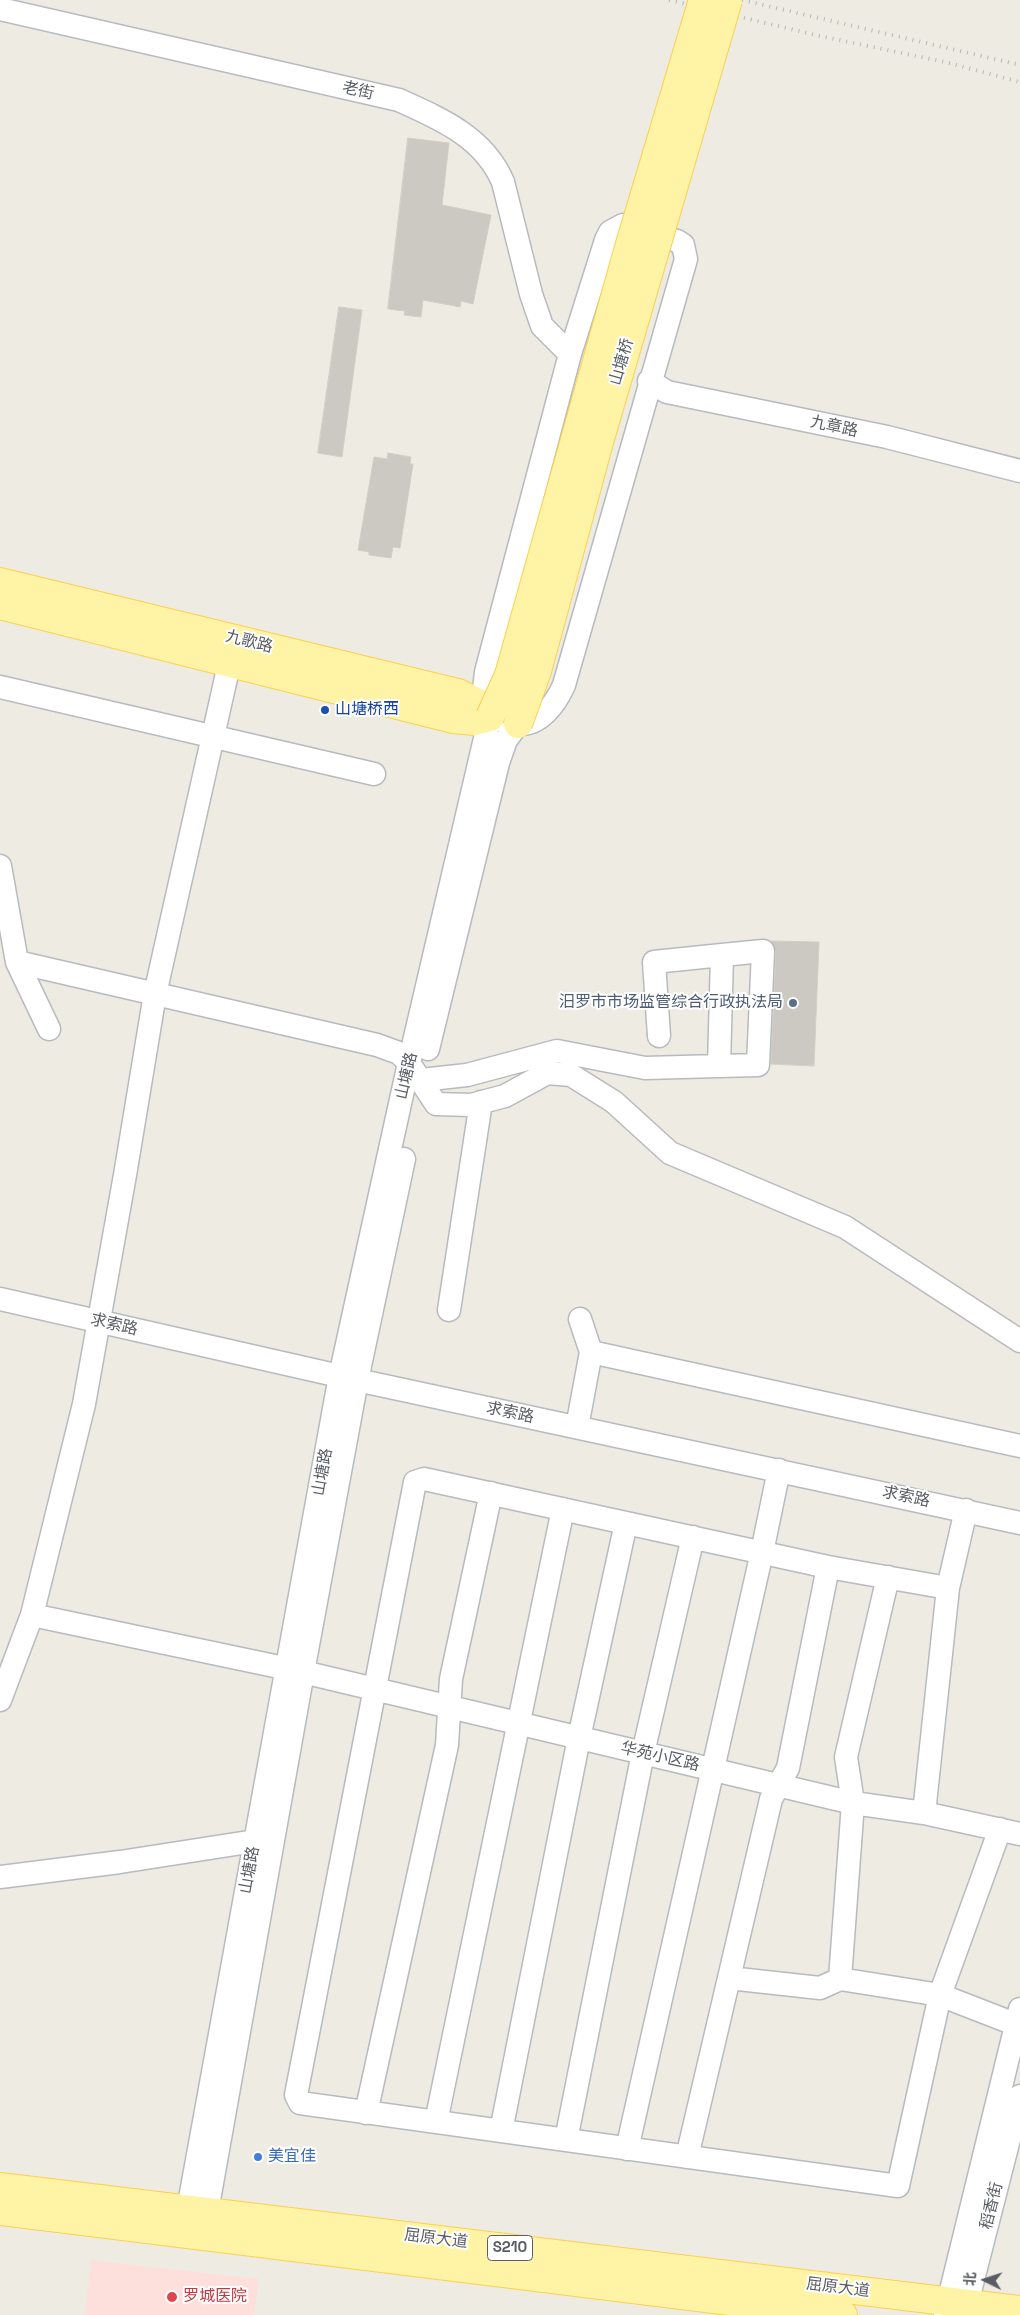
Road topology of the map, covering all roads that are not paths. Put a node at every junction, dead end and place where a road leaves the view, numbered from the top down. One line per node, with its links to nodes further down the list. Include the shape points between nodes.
1 (703, 0): 12 (main road, 山塘桥, bridge, via 625,262 509,675)
2 (728, 0): 13 (main road, 山塘桥, bridge, via 599,442 537,670)
3 (0, 9): 4 (street, 老街, via 399,100 441,119 481,146 496,165 504,182 542,326)
4 (570, 354): 5 (street, via 610,232 623,226 677,241 683,245 686,259); 12 (street, via 486,672 484,690)
5 (649, 381): 6 (street, 九章路, via 671,379); 7 (street, 九章路, via 667,392 887,438); 13 (street, via 564,685 546,712 532,722)
6 (1020, 461)
7 (1020, 471)
8 (0, 582): 10 (main road, 九歌路)
9 (0, 605): 10 (main road, 九歌路)
10 (233, 651): 12 (main road, 九歌路, via 458,693 476,702); 14 (street)
11 (0, 688): 14 (street)
12 (490, 717): 13 (street, 九歌路); 23 (street, 山塘路)
13 (518, 724): 23 (street, 山塘路, via 506,740 498,763)
14 (213, 737): 15 (street); 19 (street)
15 (374, 774)
16 (0, 866): 18 (street)
17 (722, 955): 21 (street, via 654,962); 22 (street); 22 (street, via 763,951 758,1065)
18 (17, 962): 19 (street); 20 (street)
19 (155, 994): 23 (street, via 378,1045 398,1053); 28 (street)
20 (50, 1029)
21 (658, 1036)
22 (719, 1066): 23 (street, via 645,1068 557,1051 467,1075)
23 (415, 1071): 24 (street, via 436,1104 471,1105); 31 (street, 山塘路)
24 (480, 1102): 26 (street); 29 (street, via 504,1096 547,1073 571,1075 614,1102 670,1153 845,1226)
25 (0, 1299): 28 (street, 求索路)
26 (449, 1310)
27 (580, 1319): 30 (street)
28 (99, 1322): 31 (street, 求索路); 45 (street, via 84,1404)
29 (1020, 1341)
30 (591, 1352): 32 (street); 33 (street)
31 (349, 1378): 32 (street, 求索路); 46 (street, 山塘路)
32 (576, 1427): 34 (street, 求索路)
33 (1020, 1446)
34 (779, 1470): 37 (street, 求索路); 41 (street)
35 (491, 1494): 36 (street); 47 (street, via 424,1479 415,1482); 49 (street, via 450,1679)
36 (563, 1509): 38 (street); 50 (street)
37 (966, 1510): 39 (street, 求索路); 44 (street)
38 (626, 1523): 40 (street); 51 (street)
39 (1020, 1523)
40 (693, 1537): 41 (street); 52 (street)
41 (762, 1552): 42 (street); 53 (street)
42 (828, 1567): 43 (street); 54 (street, via 788,1768)
43 (888, 1577): 44 (street); 55 (street, via 846,1757)
44 (948, 1588): 56 (street)
45 (32, 1615): 46 (street, 华苑小区路); 48 (street)
46 (295, 1670): 47 (street, 华苑小区路); 58 (street, 山塘路)
47 (374, 1689): 49 (street, 华苑小区路); 65 (street, via 296,2095 300,2103)
48 (0, 1700)
49 (450, 1707): 50 (street, 华苑小区路); 65 (street, via 444,1755)
50 (517, 1723): 51 (street, 华苑小区路); 66 (street)
51 (579, 1738): 52 (street, 华苑小区路); 67 (street)
52 (642, 1753): 53 (street, 华苑小区路); 68 (street)
53 (713, 1769): 54 (street, 华苑小区路); 69 (street)
54 (778, 1785): 55 (street, 华苑小区路); 60 (street, via 771,1799)
55 (852, 1803): 56 (street, 华苑小区路); 61 (street)
56 (924, 1813): 57 (street, 华苑小区路)
57 (1010, 1831): 62 (street)
58 (264, 1838): 59 (street, via 120,1862); 73 (street, 山塘路)
59 (0, 1877)
60 (729, 1978): 61 (street, via 820,1988); 70 (street)
61 (840, 1979): 62 (street)
62 (940, 1994): 63 (street); 70 (street, via 898,2186)
63 (1019, 2020): 74 (street)
64 (1020, 2096): 74 (street, 稻香街)
65 (366, 2113): 66 (street)
66 (436, 2122): 67 (street)
67 (501, 2131): 68 (street)
68 (566, 2140): 69 (street)
69 (627, 2149): 70 (street)
70 (687, 2157)
71 (0, 2187): 73 (main road, 屈原大道 / S210)
72 (0, 2210): 73 (main road, 屈原大道 / S210)
73 (196, 2222): 74 (main road, 屈原大道 / S210); 76 (main road, 屈原大道 / S210)
74 (956, 2309): 75 (main road, 屈原大道 / S210)
75 (1020, 2310)
76 (843, 2315)

